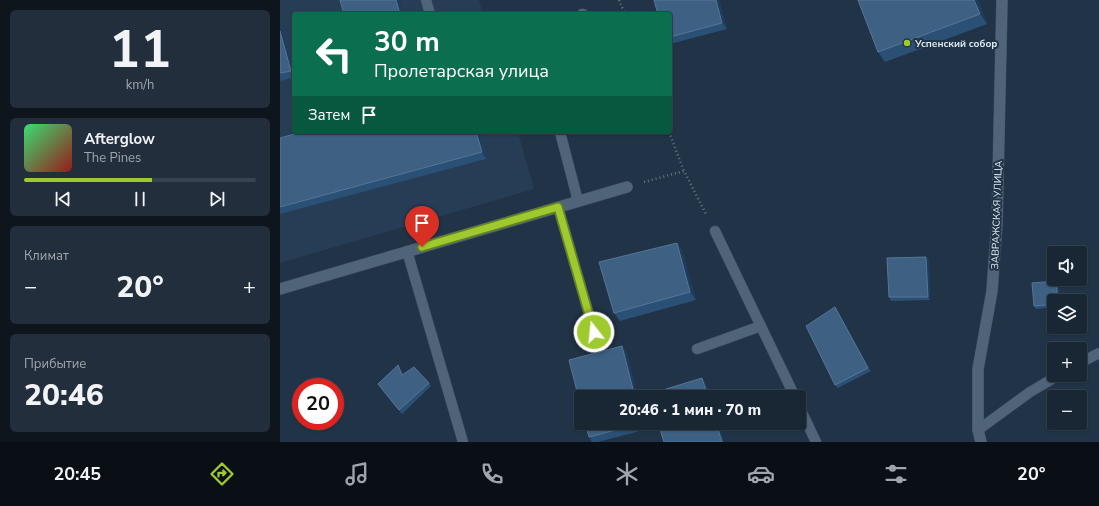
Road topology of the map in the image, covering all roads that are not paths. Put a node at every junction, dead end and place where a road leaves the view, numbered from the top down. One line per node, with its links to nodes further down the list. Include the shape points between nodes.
1 (426, 0): 3 (lane)
2 (1002, 0): 19 (street, ЗАВРАЖСКАЯ УЛИЦА, via 997,223 992,291 978,369)
3 (429, 12)
4 (561, 134): 6 (lane)
5 (626, 187): 6 (street)
6 (578, 201): 7 (street)
7 (558, 207): 9 (street); 12 (lane)
8 (715, 231): 11 (lane)
9 (407, 251): 10 (street); 20 (lane)
10 (280, 288)
11 (761, 326): 13 (lane); 17 (lane)
12 (594, 332)
13 (697, 349)
14 (1099, 353): 15 (lane)
15 (1087, 359)
16 (1047, 382): 19 (lane)
17 (792, 390)
18 (806, 421): 21 (lane)
19 (978, 430): 22 (street, ЗАВРАЖСКАЯ УЛИЦА)
20 (463, 442)
21 (816, 442)
22 (981, 442)

